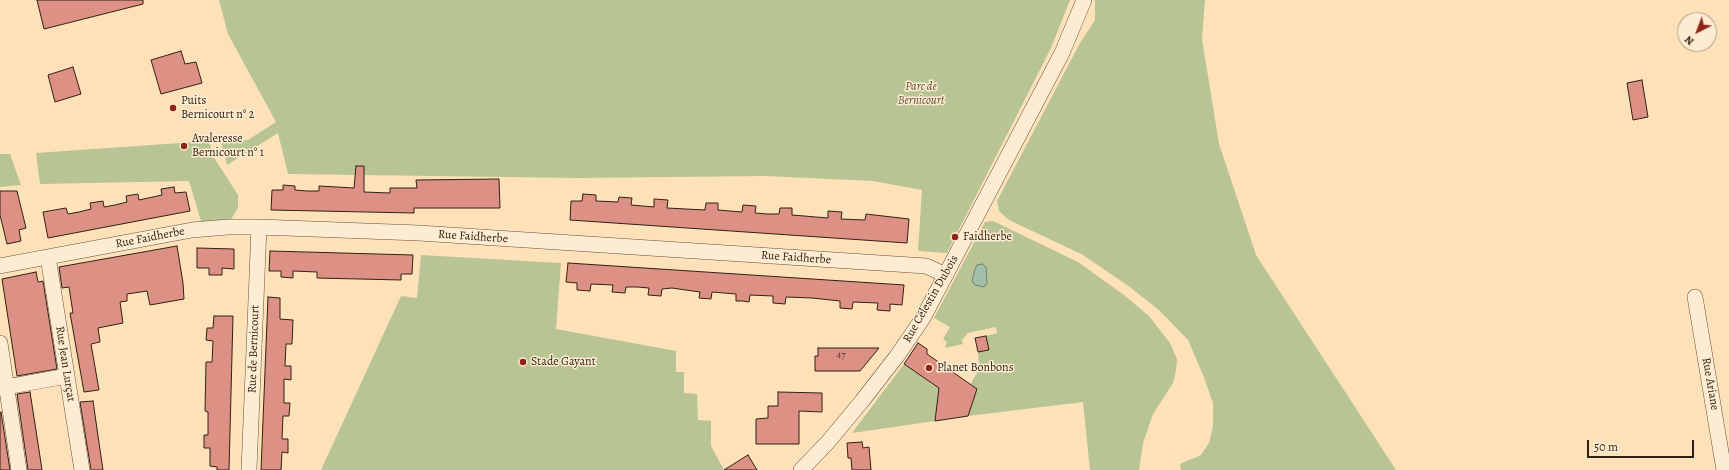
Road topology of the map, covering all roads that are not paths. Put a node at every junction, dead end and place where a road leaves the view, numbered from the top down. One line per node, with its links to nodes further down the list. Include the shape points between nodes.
1 (1084, 0): 5 (street, Rue Célestin Dubois, via 1062,53)
2 (258, 227): 3 (street, Rue Faidherbe, via 192,230); 5 (street, Rue Faidherbe, via 426,234 926,266); 12 (street, Rue de Bernicourt)
3 (48, 257): 4 (street, Rue Faidherbe); 8 (street, Rue Jean Lurçat)
4 (0, 266)
5 (946, 276): 13 (street, Rue Célestin Dubois, via 898,356 844,423)
6 (1695, 298): 14 (street, Rue Ariane)
7 (0, 343): 9 (street)
8 (67, 376): 9 (street); 11 (street, Rue Jean Lurçat)
9 (3, 387): 10 (street)
10 (19, 470)
11 (82, 470)
12 (249, 470)
13 (801, 470)
14 (1724, 470)

